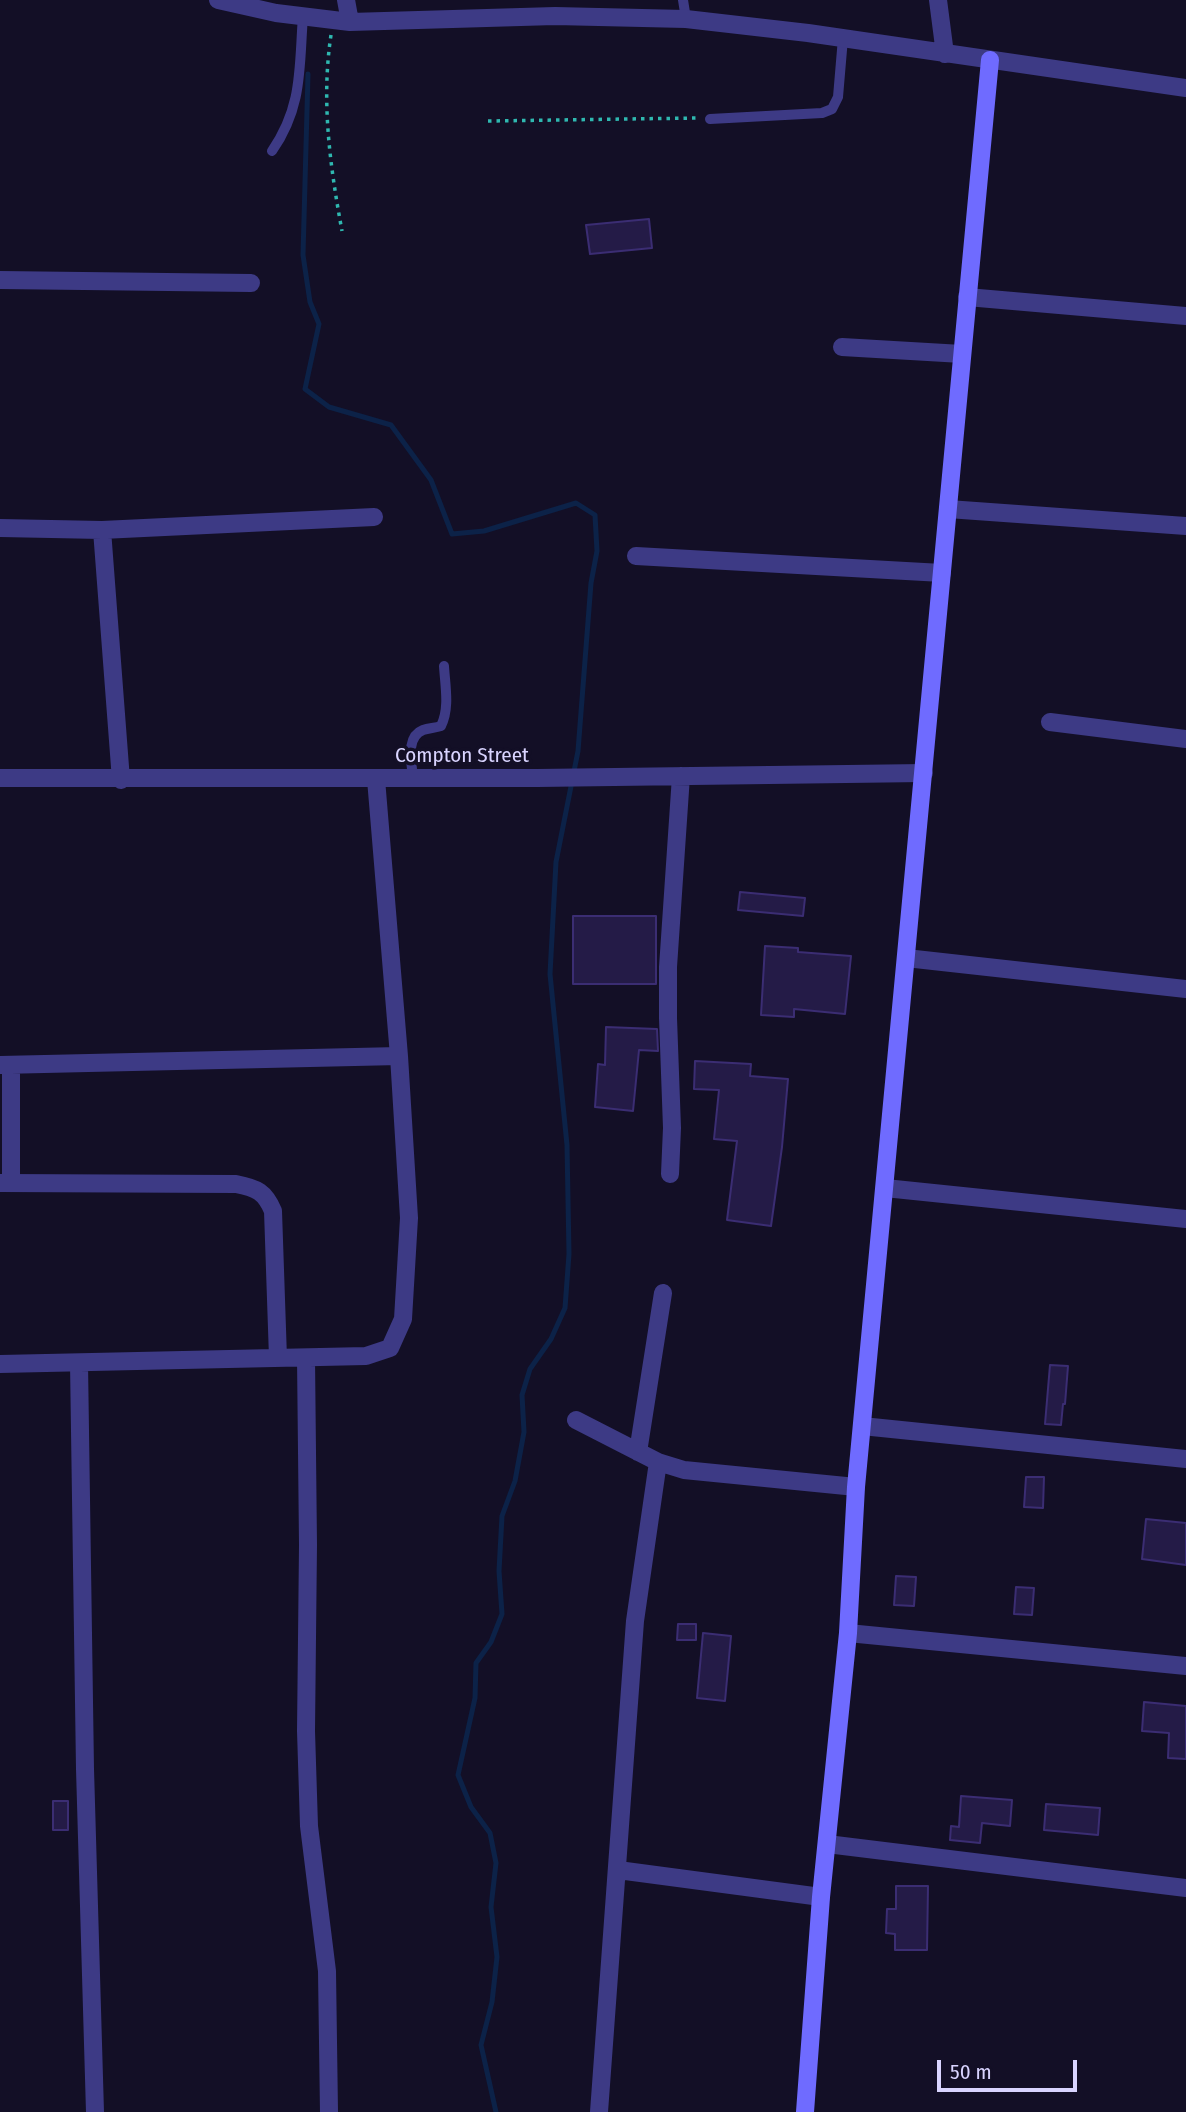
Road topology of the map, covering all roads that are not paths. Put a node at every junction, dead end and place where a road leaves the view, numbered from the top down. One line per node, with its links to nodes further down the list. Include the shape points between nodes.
1 (218, 0): 6 (street)
2 (346, 0): 8 (street)
3 (683, 0): 7 (lane)
4 (938, 0): 10 (street)
5 (554, 8): 7 (street); 8 (street)
6 (303, 16): 8 (street); 14 (lane, via 298,96 286,131)
7 (686, 19): 9 (street)
8 (342, 21)
9 (843, 38): 10 (street); 13 (lane, via 838,97 832,109)
10 (945, 54): 11 (street)
11 (990, 60): 12 (street); 17 (street)
12 (1186, 88)
13 (710, 119)
14 (272, 151)
15 (0, 280): 16 (street)
16 (251, 283)
17 (967, 297): 18 (street); 20 (street)
18 (1186, 316)
19 (842, 347): 20 (street)
20 (962, 354): 21 (street)
21 (948, 509): 23 (street); 27 (street)
22 (374, 517): 25 (street)
23 (1186, 526)
24 (0, 528): 25 (street)
25 (102, 530): 34 (street)
26 (636, 556): 27 (street)
27 (942, 573): 31 (street)
28 (444, 666): 36 (lane, via 444,719 440,726 413,738)
29 (1050, 722): 30 (street)
30 (1186, 739)
31 (924, 773): 32 (street, Compton Street); 37 (street)
32 (681, 776): 36 (street, Compton Street); 41 (street, via 668,967)
33 (0, 778): 34 (street, Compton Street)
34 (121, 779): 35 (street, Compton Street)
35 (376, 779): 36 (street, Compton Street); 39 (street)
36 (413, 779)
37 (906, 958): 38 (street); 43 (street)
38 (1186, 989)
39 (399, 1056): 40 (street); 47 (street, via 409,1218 403,1319 390,1348 366,1356)
40 (5, 1065): 42 (street)
41 (670, 1174)
42 (6, 1183): 46 (street, via 236,1184 258,1188 274,1211)
43 (885, 1188): 44 (street); 51 (street)
44 (1186, 1219)
45 (663, 1293): 52 (street)
46 (278, 1358): 47 (street); 48 (street)
47 (306, 1358): 63 (street, via 306,1745 309,1826 327,1971)
48 (79, 1363): 49 (street); 62 (street)
49 (0, 1364)
50 (576, 1420): 52 (street)
51 (862, 1426): 53 (street); 55 (street)
52 (638, 1452): 54 (street)
53 (1186, 1459)
54 (658, 1462): 55 (street, via 684,1470); 59 (street, via 635,1621)
55 (856, 1487): 56 (street)
56 (848, 1633): 57 (street); 58 (street)
57 (1186, 1666)
58 (827, 1844): 60 (street); 61 (street)
59 (618, 1870): 61 (street); 64 (street)
60 (1186, 1888)
61 (821, 1897): 65 (street)
62 (96, 2112)
63 (329, 2112)
64 (599, 2112)
65 (805, 2112)

